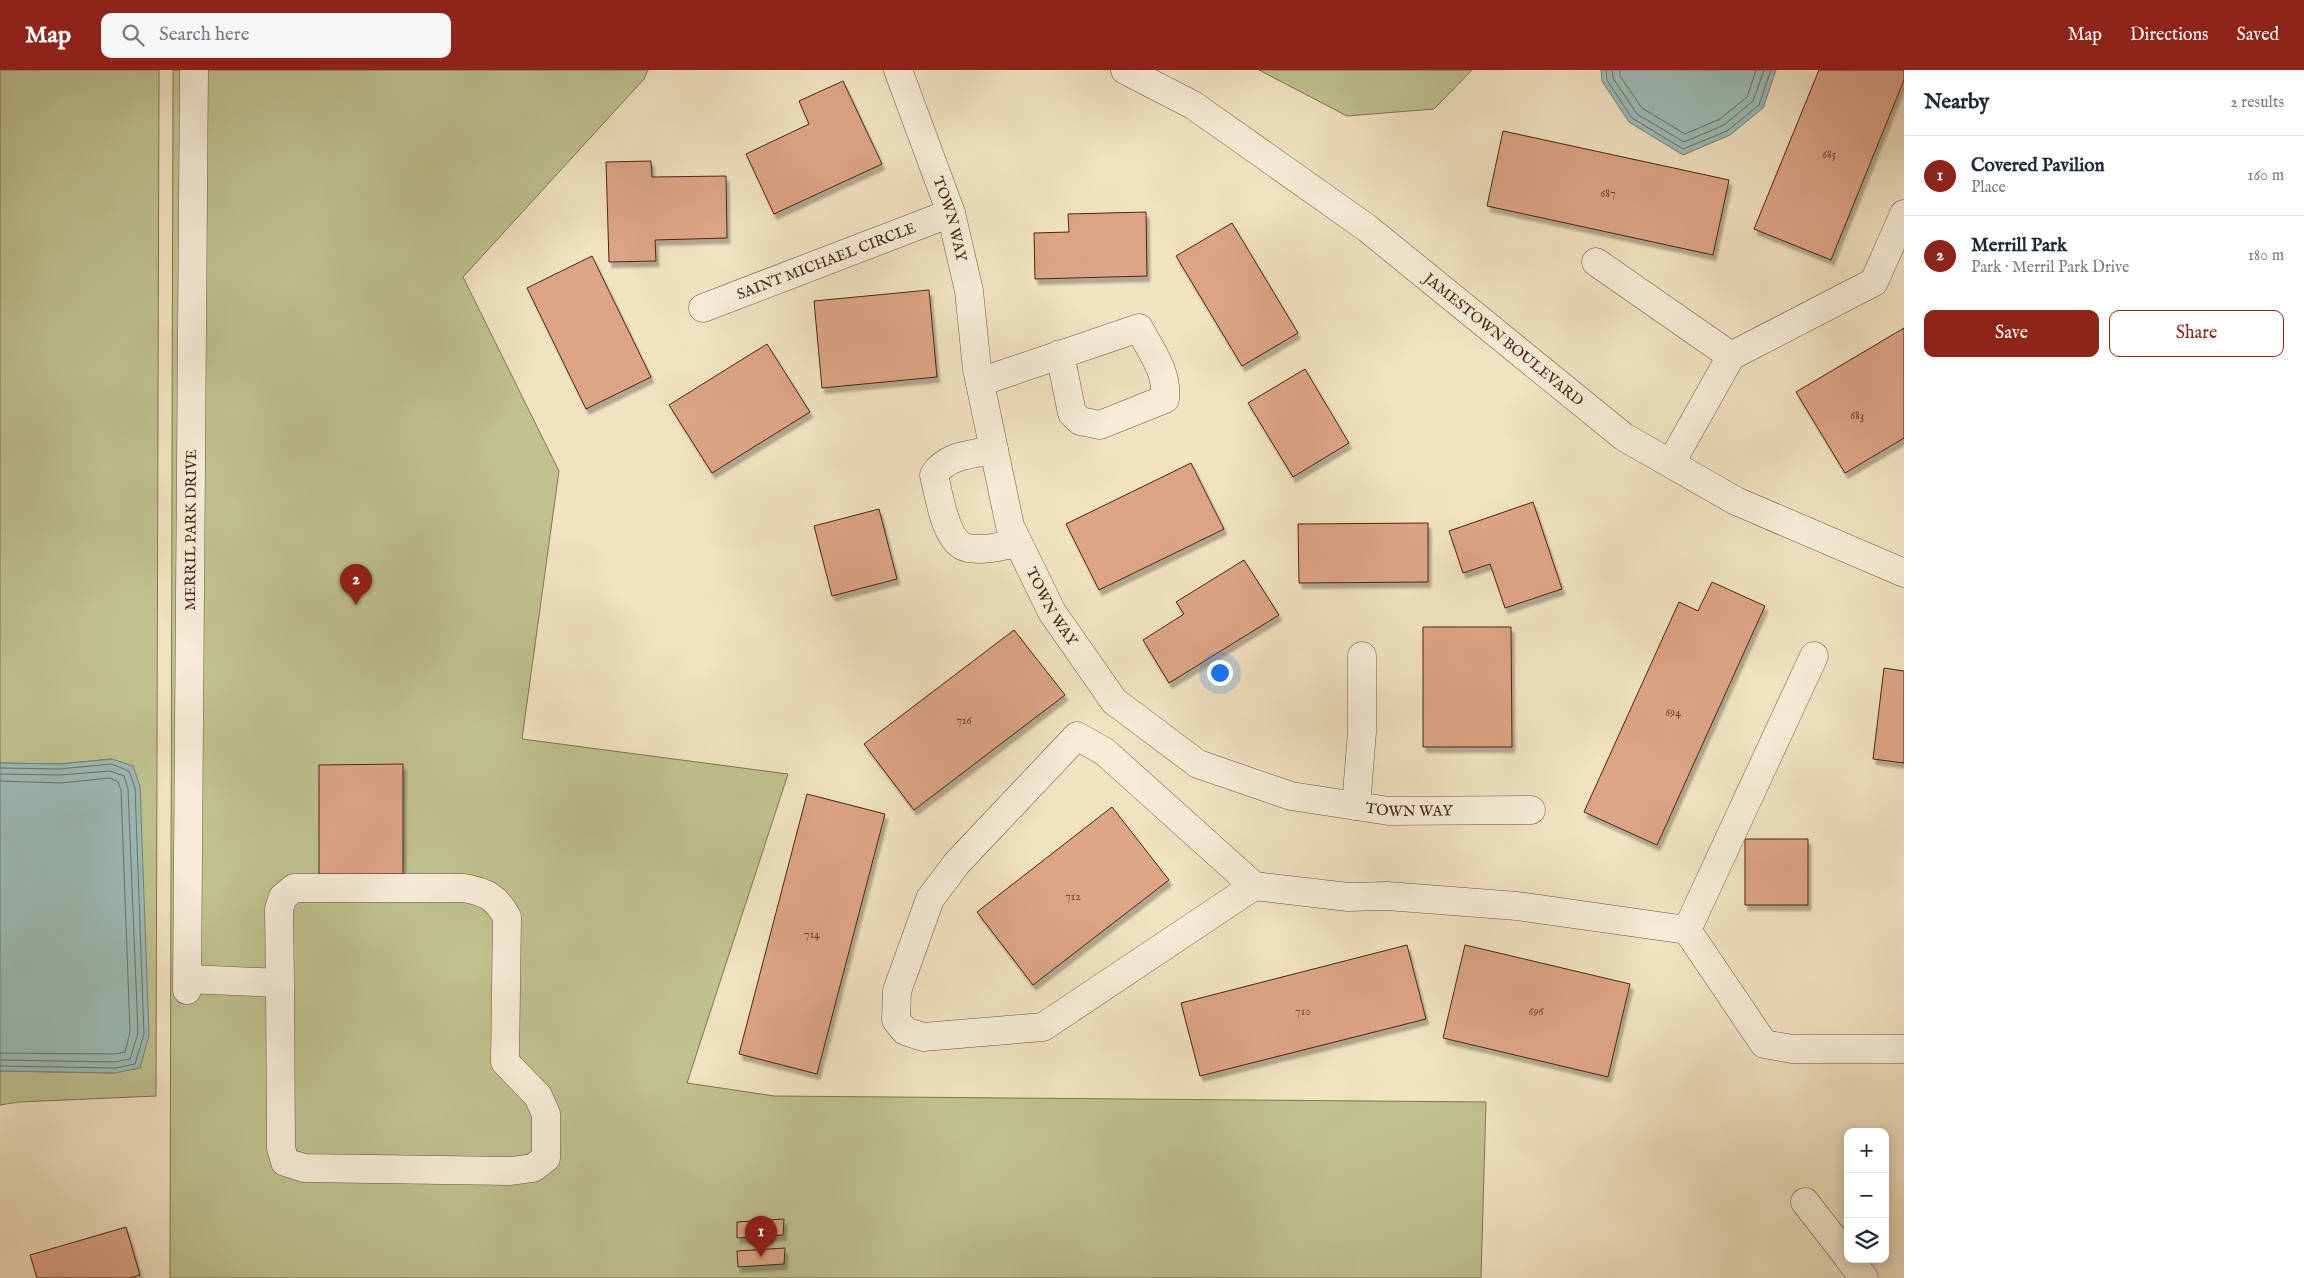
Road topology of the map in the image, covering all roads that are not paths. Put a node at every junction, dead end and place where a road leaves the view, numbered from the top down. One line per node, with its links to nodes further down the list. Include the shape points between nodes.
1 (194, 70): 21 (street, MERRIL PARK DRIVE, via 188,984)
2 (1125, 70): 12 (street, JAMESTOWN BOULEVARD, via 1194,105 1367,228 1624,436)
3 (900, 71): 4 (street, TOWN WAY)
4 (951, 213): 7 (street, SAINT MICHAEL CIRCLE); 10 (street, TOWN WAY, via 969,291)
5 (1904, 214): 9 (street, via 1874,282)
6 (1596, 262): 9 (street)
7 (703, 308)
8 (1060, 354): 8 (street, via 1139,328 1163,373 1165,399 1100,425 1080,421 1072,413); 10 (street)
9 (1731, 356): 12 (street)
10 (980, 382): 11 (street, TOWN WAY)
11 (994, 450): 13 (street, TOWN WAY, via 1010,526); 13 (street, via 940,465 934,474 946,521 957,544 967,548 989,549)
12 (1671, 463): 14 (street, JAMESTOWN BOULEVARD, via 1736,501)
13 (1018, 543): 17 (street, TOWN WAY, via 1052,612 1114,701 1198,764 1291,796)
14 (1904, 573)
15 (1362, 656): 17 (street, via 1362,732)
16 (1814, 656): 20 (street)
17 (1356, 806): 18 (street, TOWN WAY, via 1388,811)
18 (1531, 810)
19 (1254, 886): 19 (street, via 1105,752 1077,736 956,863 930,900 897,991 896,1020 905,1031 923,1037 1043,1027); 20 (street, via 1348,897 1387,896 1517,906)
20 (1687, 930): 22 (street, via 1764,1044 1792,1049)
21 (280, 983): 21 (street, via 279,910 283,897 294,888 464,888 482,891 499,903 507,917 505,1062 538,1096 546,1114 546,1158 533,1168 511,1171 304,1168 285,1162 281,1148)
22 (1904, 1049)
23 (1805, 1202): 24 (street)
24 (1844, 1252)
25 (1853, 1263): 26 (street)
26 (1864, 1278)

